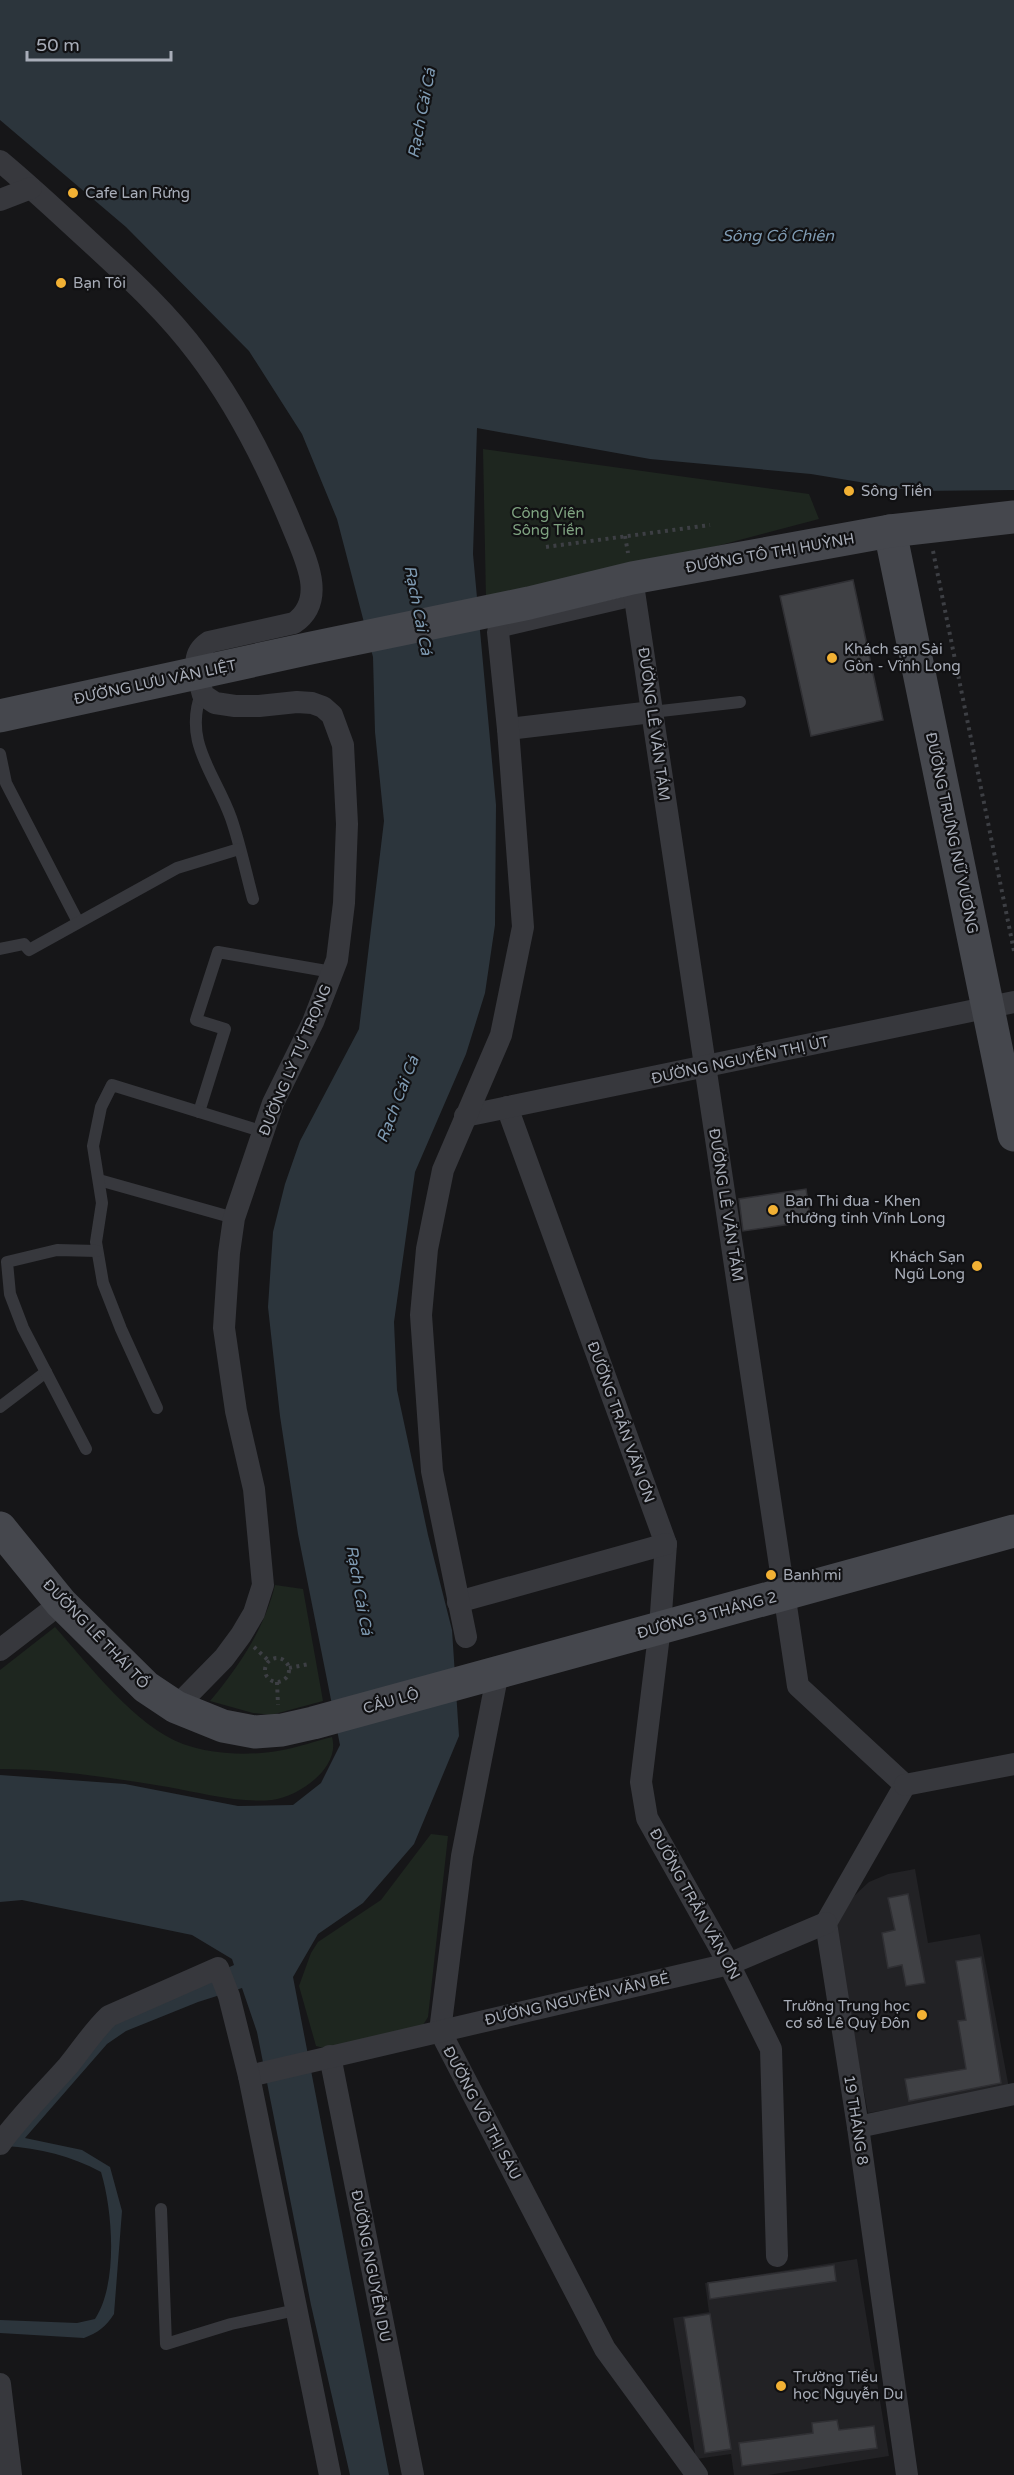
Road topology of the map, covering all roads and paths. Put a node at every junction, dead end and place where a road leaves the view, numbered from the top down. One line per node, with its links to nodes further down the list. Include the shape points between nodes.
1 (0, 161): 2 (street)
2 (32, 188): 3 (street); 12 (street, via 145,292 198,354 238,415 279,493 311,571 312,597 303,617 294,623 209,642 196,657)
3 (0, 200)
4 (1014, 517): 6 (main road, ĐƯỜNG TÔ THỊ HUỲNH)
5 (710, 525): 8 (path)
6 (930, 526): 7 (main road, ĐƯỜNG TÔ THỊ HUỲNH); 22 (path)
7 (890, 531): 9 (main road, ĐƯỜNG TÔ THỊ HUỲNH); 24 (main road, ĐƯỜNG TRƯNG NỮ VƯƠNG)
8 (546, 547)
9 (634, 589): 10 (main road, ĐƯỜNG TÔ THỊ HUỲNH); 11 (lane); 14 (street, ĐƯỜNG LÊ VĂN TÁM)
10 (529, 603): 12 (main road, ĐƯỜNG LƯU VĂN LIỆT, via 311,648)
11 (498, 632): 16 (street)
12 (200, 682): 15 (main road, ĐƯỜNG LƯU VĂN LIỆT); 18 (lane, via 195,731); 23 (street, ĐƯỜNG LÝ TỰ TRỌNG, via 203,695 215,703 312,703 332,715 343,745 347,824 344,903)
13 (740, 702): 14 (lane)
14 (652, 712): 16 (street); 25 (street, ĐƯỜNG LÊ VĂN TÁM)
15 (0, 716)
16 (508, 729): 28 (street, via 523,927 501,1035)
17 (0, 754): 20 (lane, via 6,783)
18 (240, 849): 19 (lane); 20 (lane, via 177,868)
19 (254, 899)
20 (78, 922): 21 (lane, via 29,950 24,944)
21 (0, 949)
22 (1014, 951)
23 (332, 972): 27 (lane, via 218,952 196,1020 225,1029); 29 (street, ĐƯỜNG LÝ TỰ TRỌNG, via 313,1022 273,1103)
24 (1001, 1005): 25 (street, ĐƯỜNG NGUYỄN THỊ ÚT); 30 (main road, ĐƯỜNG TRƯNG NỮ VƯƠNG)
25 (705, 1068): 26 (street, ĐƯỜNG NGUYỄN THỊ ÚT); 41 (street, ĐƯỜNG LÊ VĂN TÁM)
26 (507, 1107): 28 (street, ĐƯỜNG NGUYỄN THỊ ÚT); 40 (street, ĐƯỜNG TRẦN VĂN ƠN)
27 (199, 1112): 29 (lane); 31 (lane, via 112,1085 100,1107 93,1146)
28 (465, 1116): 42 (street, via 443,1170 435,1203 421,1315 432,1471)
29 (264, 1132): 32 (street, ĐƯỜNG LÝ TỰ TRỌNG)
30 (1014, 1135)
31 (99, 1179): 32 (lane); 33 (lane, via 102,1203)
32 (234, 1218): 51 (street, ĐƯỜNG LÝ TỰ TRỌNG, via 224,1328 236,1411 254,1489 263,1585 241,1635)
33 (98, 1251): 34 (lane, via 57,1250 7,1262 10,1294); 36 (lane, via 103,1283)
34 (46, 1372): 35 (lane); 37 (lane)
35 (0, 1407)
36 (158, 1408)
37 (86, 1449)
38 (0, 1528): 43 (main road, ĐƯỜNG LÊ THÁI TỔ)
39 (1014, 1531): 41 (main road, ĐƯỜNG 3 THÁNG 2)
40 (666, 1544): 42 (street); 44 (street, ĐƯỜNG TRẦN VĂN ƠN)
41 (785, 1593): 44 (main road, ĐƯỜNG 3 THÁNG 2); 55 (street, ĐƯỜNG LÊ VĂN TÁM, via 798,1686)
42 (458, 1602): 45 (street)
43 (61, 1603): 46 (street); 51 (main road, ĐƯỜNG LÊ THÁI TỔ, via 146,1687)
44 (660, 1627): 49 (main road, ĐƯỜNG 3 THÁNG 2); 57 (street, ĐƯỜNG TRẦN VĂN ƠN, via 641,1782 647,1818)
45 (466, 1637)
46 (0, 1650)
47 (309, 1664): 48 (path)
48 (289, 1668): 50 (path, via 288,1677); 50 (path, via 281,1658 269,1661 265,1672)
49 (483, 1676): 53 (main road, CẦU LỘ); 58 (street, ĐƯỜNG VÕ THỊ SÁU)
50 (277, 1682): 52 (path)
51 (176, 1707): 53 (main road, ĐƯỜNG LÊ THÁI TỔ, via 224,1726 255,1732)
52 (278, 1710)
53 (313, 1723)
54 (1014, 1764): 55 (street)
55 (905, 1785): 56 (street)
56 (826, 1923): 57 (street, ĐƯỜNG NGUYỄN VĂN BÉ); 62 (street, 19 THÁNG 8)
57 (729, 1964): 58 (street, ĐƯỜNG NGUYỄN VĂN BÉ); 65 (street, ĐƯỜNG TRẦN VĂN ƠN, via 771,2049)
58 (440, 2031): 59 (street, ĐƯỜNG NGUYỄN VĂN BÉ); 71 (street, ĐƯỜNG VÕ THỊ SÁU, via 605,2349)
59 (326, 2057): 60 (street, ĐƯỜNG NGUYỄN VĂN BÉ); 70 (street, ĐƯỜNG NGUYỄN DU)
60 (255, 2075): 63 (street, via 218,1968 109,2016); 66 (street)
61 (1014, 2094): 62 (street)
62 (858, 2127): 72 (street, 19 THÁNG 8)
63 (0, 2144)
64 (161, 2209): 66 (lane, via 166,2344)
65 (777, 2256)
66 (296, 2310): 69 (street)
67 (0, 2384): 68 (street)
68 (10, 2475)
69 (330, 2475)
70 (413, 2475)
71 (697, 2475)
72 (907, 2475)

